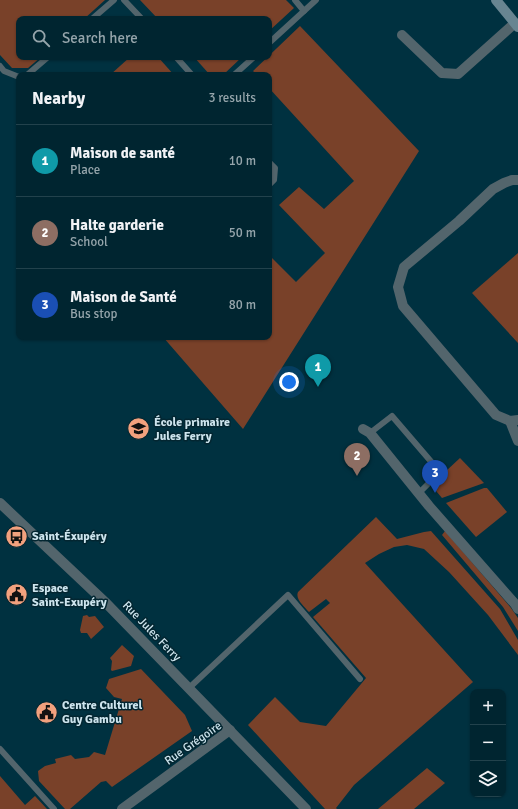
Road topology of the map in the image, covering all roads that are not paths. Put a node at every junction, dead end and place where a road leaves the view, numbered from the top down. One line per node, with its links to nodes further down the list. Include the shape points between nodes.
1 (114, 0): 7 (lane)
2 (124, 0): 8 (lane)
3 (295, 0): 6 (lane)
4 (316, 0): 6 (lane)
5 (496, 0): 9 (main road)
6 (304, 11): 11 (lane)
7 (95, 16)
8 (139, 16)
9 (516, 25): 10 (street, via 458,74 442,73)
10 (402, 35)
11 (272, 40)
12 (44, 60): 16 (lane)
13 (179, 60): 17 (lane)
14 (251, 60): 18 (lane)
15 (0, 66): 19 (lane)
16 (30, 72)
17 (189, 72)
18 (237, 72)
19 (16, 77)
20 (272, 166): 22 (lane)
21 (518, 180): 23 (street, via 512,180 494,189 404,267 398,287 403,306 496,415)
22 (272, 182)
23 (514, 420): 25 (street)
24 (367, 431): 26 (street); 26 (lane, via 392,416 440,472)
25 (518, 441)
26 (419, 492): 28 (street)
27 (0, 503): 30 (street, Rue Jules Ferry, via 107,604)
28 (518, 608)
29 (360, 679): 30 (lane, via 288,595)
30 (189, 688): 31 (street, Rue Jules Ferry)
31 (230, 730): 33 (street, Rue Grégoire); 35 (street, Rue Grégoire)
32 (0, 749): 34 (lane)
33 (303, 808)
34 (54, 809)
35 (122, 809)

